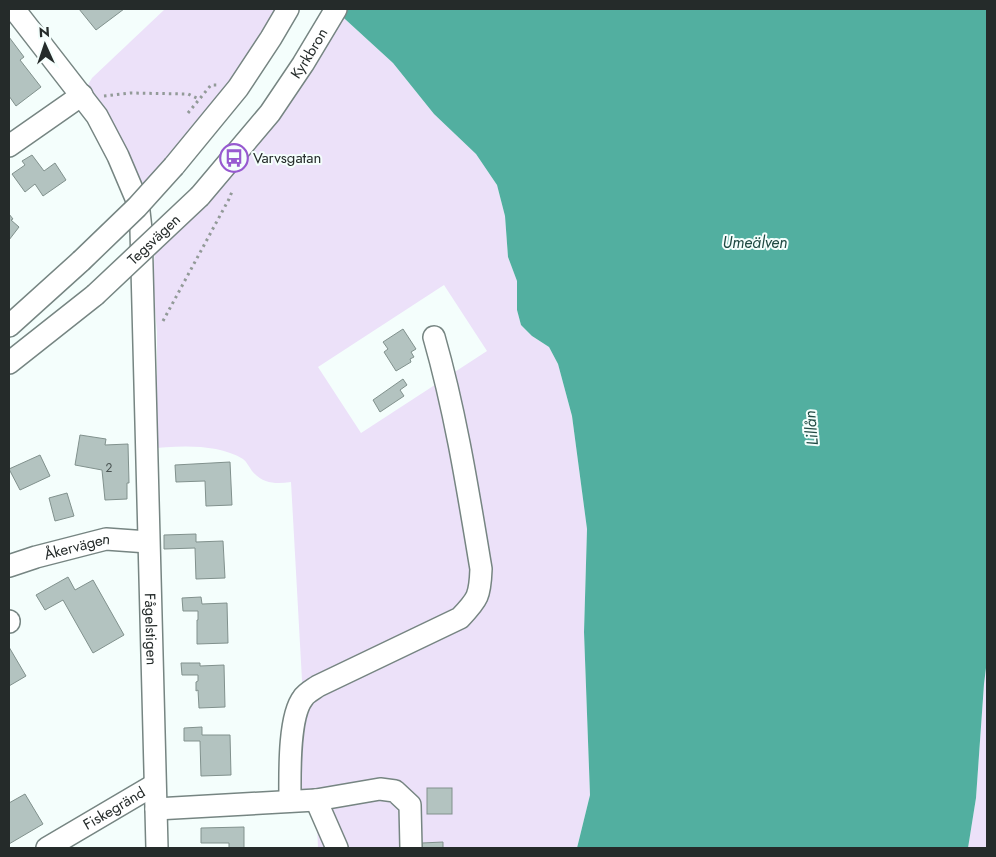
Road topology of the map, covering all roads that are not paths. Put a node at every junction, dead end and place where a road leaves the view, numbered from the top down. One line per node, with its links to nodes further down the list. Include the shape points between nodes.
1 (14, 9): 4 (street)
2 (288, 9): 7 (street, bridge, via 238,88 174,166 137,207)
3 (336, 9): 5 (street, Kyrkbron)
4 (82, 95): 6 (street); 10 (street, Fågelstigen, via 118,156 138,203)
5 (280, 98): 9 (street, Tegsvägen, bridge, via 200,196 95,295)
6 (9, 146)
7 (9, 326)
8 (434, 338): 14 (street, via 457,430 481,569 480,591 460,618 318,686 303,698 291,735)
9 (9, 363)
10 (148, 542): 11 (street, Åkervägen, via 106,539); 12 (street, Fågelstigen)
11 (9, 566)
12 (154, 785): 15 (street, Fågelstigen); 16 (street, Fiskegränd)
13 (316, 800): 14 (street); 18 (street); 19 (street, via 380,789 395,791 410,805)
14 (290, 801): 15 (street)
15 (156, 809): 17 (street, Fågelstigen)
16 (47, 848)
17 (157, 848)
18 (337, 848)
19 (411, 848)

